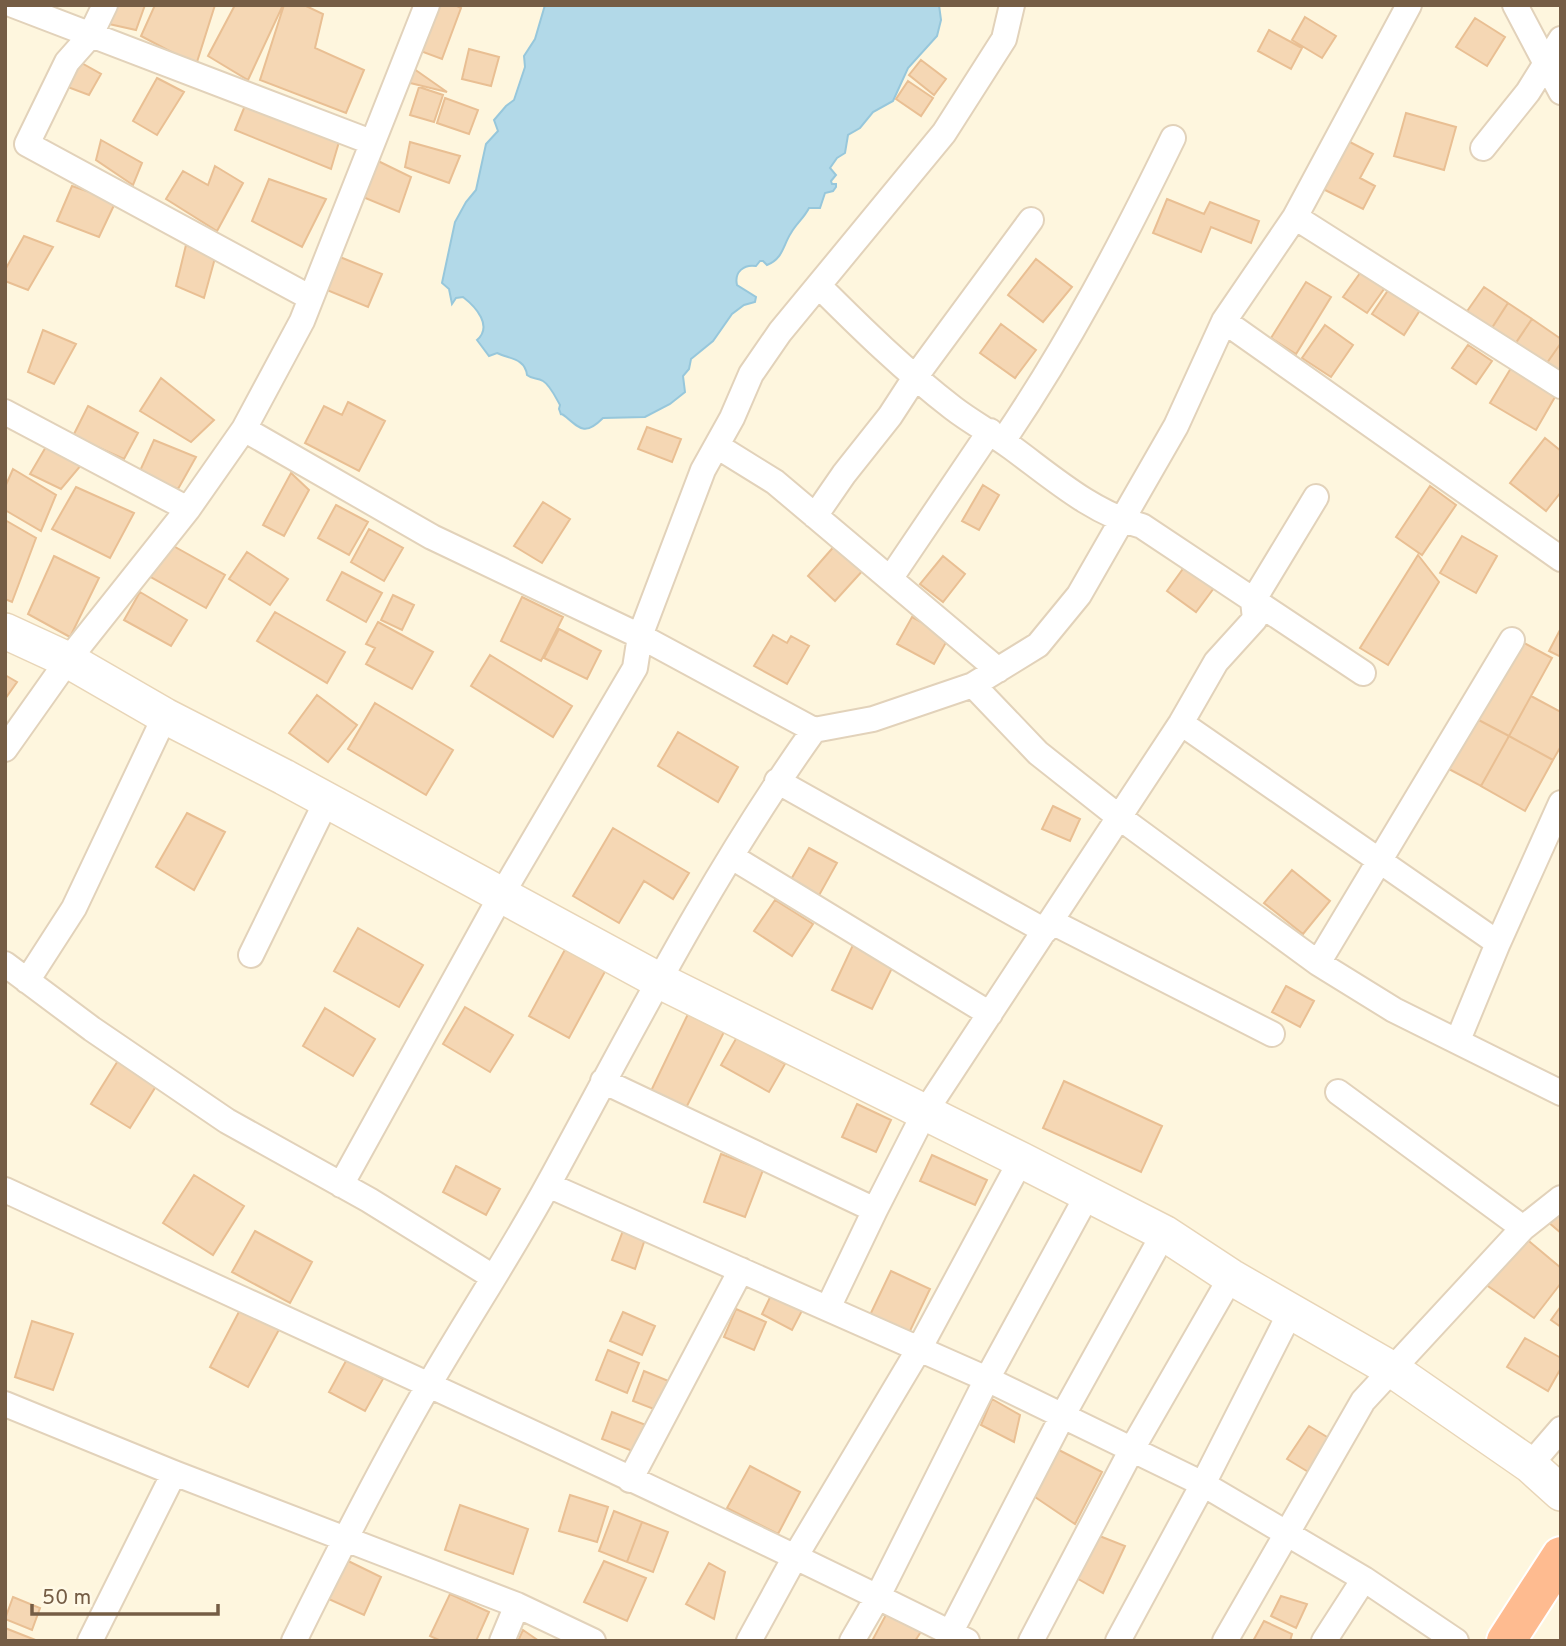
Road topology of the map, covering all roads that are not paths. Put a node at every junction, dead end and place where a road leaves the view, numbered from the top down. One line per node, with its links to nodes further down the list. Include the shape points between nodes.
1 (13, 5): 7 (street)
2 (105, 5): 7 (street)
3 (427, 5): 12 (street)
4 (1012, 5): 16 (street, via 1004,39 944,133)
5 (1409, 5): 14 (street)
6 (1515, 5): 9 (street)
7 (90, 36): 12 (street); 17 (street, via 67,62 27,144)
8 (1561, 39): 9 (street)
9 (1545, 65): 10 (street); 13 (street)
10 (1561, 92)
11 (1173, 138): 23 (street, via 1094,295 1041,385)
12 (371, 142): 17 (street)
13 (1483, 148)
14 (1295, 217): 18 (street); 20 (street)
15 (1031, 220): 19 (street)
16 (819, 286): 19 (street); 24 (street, via 751,374)
17 (311, 298): 22 (street)
18 (1224, 321): 28 (street, via 1176,426); 29 (street)
19 (916, 376): 23 (street, via 955,410); 27 (street)
20 (1561, 386)
21 (5, 412): 26 (street)
22 (244, 429): 26 (street); 33 (street, via 432,537)
23 (996, 436): 28 (street, via 1081,499); 30 (street)
24 (716, 446): 27 (street, via 775,482); 33 (street)
25 (1316, 498): 31 (street)
26 (188, 509): 35 (street)
27 (815, 516): 30 (street)
28 (1122, 521): 31 (street, via 1142,526); 36 (street, via 1079,595 1055,625 1038,645)
29 (1561, 559)
30 (890, 579): 36 (street)
31 (1253, 601): 37 (street); 40 (street, via 1255,619 1216,662)
32 (5, 631): 35 (street)
33 (640, 636): 41 (street); 49 (street, via 635,668)
34 (1512, 640): 48 (street)
35 (68, 660): 39 (street); 42 (street)
36 (998, 670): 38 (street)
37 (1363, 673)
38 (973, 685): 41 (street, via 873,719); 46 (street, via 1038,753)
39 (165, 716): 44 (street); 56 (street, via 74,908)
40 (1181, 723): 46 (street); 48 (street)
41 (814, 730): 43 (street)
42 (5, 749)
43 (777, 781): 47 (street); 50 (street)
44 (327, 800): 49 (street); 52 (street)
45 (1561, 803): 51 (street)
46 (1119, 817): 50 (street); 53 (street)
47 (732, 857): 55 (street); 57 (street)
48 (1380, 861): 51 (street); 53 (street)
49 (502, 894): 55 (street); 65 (street)
50 (1048, 926): 57 (street); 58 (street)
51 (1497, 943): 59 (street)
52 (251, 955)
53 (1318, 963): 59 (street, via 1394,1010)
54 (5, 964): 56 (street)
55 (658, 980): 60 (street); 63 (street)
56 (27, 981): 65 (street, via 227,1121)
57 (990, 1014): 63 (street)
58 (1272, 1034)
59 (1458, 1040): 62 (street)
60 (603, 1082): 66 (street); 70 (street)
61 (1338, 1092): 71 (street)
62 (1561, 1093)
63 (925, 1112): 64 (street); 70 (street)
64 (1021, 1160): 68 (street); 78 (street)
65 (341, 1185): 74 (street)
66 (548, 1185): 73 (street); 74 (street)
67 (5, 1190): 81 (street)
68 (1088, 1194): 72 (street); 80 (street)
69 (1561, 1198): 71 (street)
70 (875, 1210): 76 (street)
71 (1523, 1228): 79 (street)
72 (1164, 1233): 75 (street); 83 (street)
73 (741, 1270): 76 (street); 88 (street)
74 (493, 1277): 81 (street)
75 (1231, 1277): 77 (street); 85 (street)
76 (828, 1308): 78 (street)
77 (1290, 1311): 79 (street); 89 (street)
78 (919, 1349): 80 (street); 93 (street)
79 (1393, 1370): 87 (street); 90 (street, via 1363,1401)
80 (987, 1380): 83 (street); 95 (street)
81 (429, 1385): 88 (street); 91 (street)
82 (5, 1404): 86 (street)
83 (1063, 1415): 85 (street); 97 (street)
84 (1561, 1429): 87 (street)
85 (1132, 1449): 89 (street); 104 (street)
86 (174, 1473): 91 (street); 98 (street)
87 (1544, 1477)
88 (630, 1480): 93 (street)
89 (1203, 1484): 90 (street); 105 (street)
90 (1286, 1533): 94 (street); 106 (street)
91 (345, 1538): 96 (street); 99 (street)
92 (1561, 1556): 109 (highway)
93 (796, 1557): 95 (street); 102 (street)
94 (1363, 1579): 107 (street); 108 (street)
95 (877, 1598): 97 (street); 103 (street)
96 (517, 1605): 100 (street); 101 (street)
97 (955, 1638)
98 (90, 1641)
99 (294, 1641)
100 (502, 1641)
101 (593, 1641)
102 (750, 1641)
103 (852, 1641)
104 (1031, 1641)
105 (1118, 1641)
106 (1225, 1641)
107 (1324, 1641)
108 (1456, 1641)
109 (1506, 1641)

